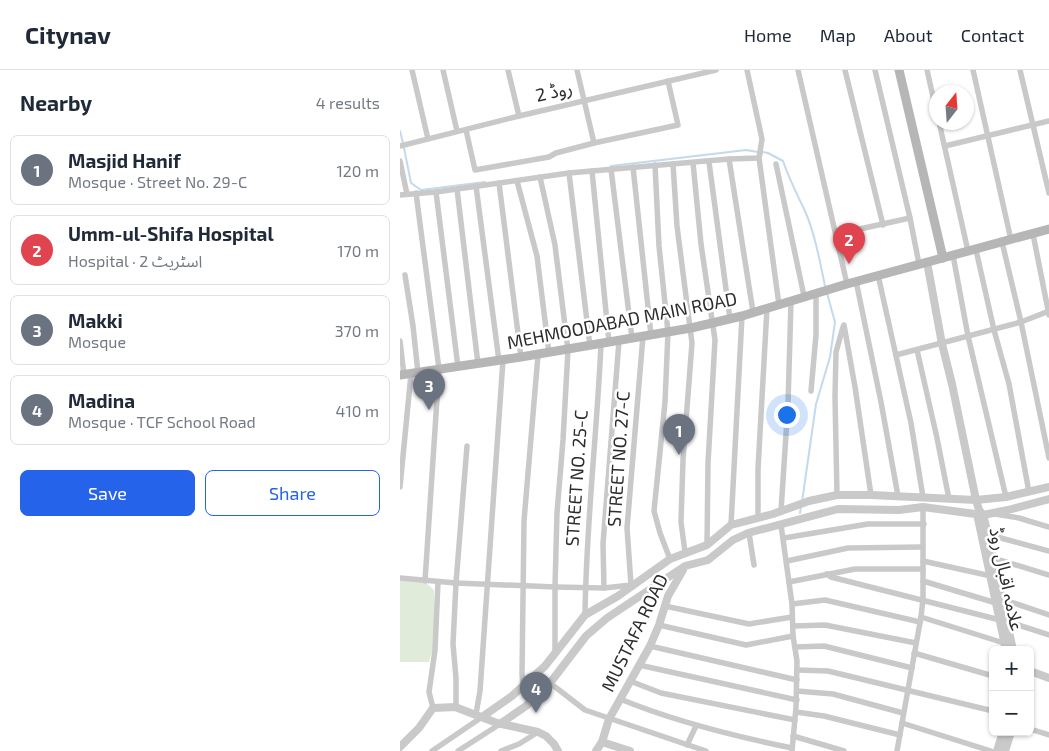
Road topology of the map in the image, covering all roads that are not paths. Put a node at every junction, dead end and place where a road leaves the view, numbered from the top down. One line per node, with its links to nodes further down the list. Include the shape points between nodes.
1 (412, 70): 24 (street)
2 (443, 70): 22 (street)
3 (508, 70): 17 (street)
4 (576, 70): 16 (street)
5 (716, 70): 14 (street, روڈ 2)
6 (747, 70): 28 (street, via 762,135)
7 (798, 70): 53 (street)
8 (845, 70): 51 (street)
9 (875, 70): 50 (street)
10 (899, 70): 58 (main road)
11 (927, 70): 15 (street)
12 (973, 70): 23 (street)
13 (1020, 70): 19 (street)
14 (668, 81): 16 (street, روڈ 2); 25 (street, via 678,125)
15 (930, 85)
16 (584, 101): 17 (street, روڈ 2); 25 (street)
17 (519, 116): 20 (street, روڈ 2)
18 (1049, 121): 19 (street)
19 (1034, 125): 23 (street); 48 (street)
20 (466, 130): 22 (street, روڈ 2); 25 (street, via 475,170 550,157)
21 (942, 130): 27 (street)
22 (457, 131): 24 (street, روڈ 2)
23 (988, 136): 27 (street); 55 (street)
24 (426, 140): 26 (street, روڈ 2)
25 (594, 143)
26 (401, 146)
27 (945, 146): 56 (street)
28 (759, 156): 29 (street); 66 (street)
29 (729, 159): 31 (street); 68 (street)
30 (400, 161): 37 (street)
31 (709, 162): 32 (street); 71 (street)
32 (693, 163): 33 (street); 73 (street)
33 (673, 164): 35 (street); 74 (street, via 677,226)
34 (776, 164): 64 (street)
35 (655, 165): 36 (street); 76 (street)
36 (633, 167): 38 (street); 77 (street, STREET NO. 27-C)
37 (401, 169): 49 (street)
38 (611, 169): 39 (street); 79 (street)
39 (592, 171): 40 (street); 82 (street, STREET NO. 25-C)
40 (569, 173): 41 (street); 84 (street)
41 (540, 177): 42 (street); 85 (street, via 555,246)
42 (517, 181): 43 (street); 87 (street, via 537,256)
43 (499, 183): 44 (street); 90 (street)
44 (476, 186): 45 (street); 91 (street)
45 (457, 189): 46 (street); 92 (street)
46 (436, 192): 47 (street); 93 (street)
47 (416, 193): 49 (street); 94 (street)
48 (1049, 193)
49 (403, 194)
50 (910, 218): 51 (street); 59 (street)
51 (883, 225): 53 (street)
52 (1049, 229): 54 (main road, MEHMOODABAD MAIN ROAD)
53 (837, 234): 62 (street)
54 (1033, 234): 55 (main road, MEHMOODABAD MAIN ROAD); 69 (street)
55 (1007, 241): 56 (main road, MEHMOODABAD MAIN ROAD); 72 (street)
56 (972, 250): 57 (main road, MEHMOODABAD MAIN ROAD); 75 (street)
57 (953, 255): 58 (main road, MEHMOODABAD MAIN ROAD); 78 (street)
58 (943, 258): 59 (main road, MEHMOODABAD MAIN ROAD)
59 (923, 263): 61 (main road, MEHMOODABAD MAIN ROAD); 83 (street, علامہ اقبال روڈ)
60 (405, 275): 95 (street, via 413,326)
61 (878, 275): 62 (main road, MEHMOODABAD MAIN ROAD); 89 (street)
62 (848, 283): 63 (main road, MEHMOODABAD MAIN ROAD); 104 (street, via 881,402)
63 (818, 293): 64 (main road, MEHMOODABAD MAIN ROAD); 96 (street)
64 (804, 296): 65 (main road, MEHMOODABAD MAIN ROAD)
65 (791, 302): 66 (main road, MEHMOODABAD MAIN ROAD); 111 (street)
66 (780, 304): 67 (main road, MEHMOODABAD MAIN ROAD)
67 (768, 308): 68 (main road, MEHMOODABAD MAIN ROAD); 113 (street)
68 (754, 312): 70 (main road, MEHMOODABAD MAIN ROAD)
69 (1049, 312): 72 (street)
70 (742, 316): 71 (main road, MEHMOODABAD MAIN ROAD); 115 (street)
71 (730, 318): 73 (main road, MEHMOODABAD MAIN ROAD)
72 (1021, 322): 75 (street); 98 (street)
73 (713, 323): 74 (main road, MEHMOODABAD MAIN ROAD); 121 (street)
74 (691, 328): 76 (main road, MEHMOODABAD MAIN ROAD); 123 (street, via 681,522)
75 (994, 330): 78 (street); 101 (street, via 1009,384)
76 (668, 332): 77 (main road, MEHMOODABAD MAIN ROAD); 126 (street, via 654,512)
77 (647, 336): 79 (main road, MEHMOODABAD MAIN ROAD); 142 (street, STREET NO. 27-C, via 627,528)
78 (968, 336): 83 (street); 106 (street)
79 (632, 338): 81 (main road, MEHMOODABAD MAIN ROAD)
80 (400, 341): 95 (street)
81 (619, 341): 82 (main road, MEHMOODABAD MAIN ROAD); 146 (street, via 602,544)
82 (605, 343): 84 (main road, MEHMOODABAD MAIN ROAD); 145 (street, STREET NO. 25-C, via 588,516)
83 (942, 344): 86 (street); 110 (street, علامہ اقبال روڈ)
84 (590, 346): 85 (main road, MEHMOODABAD MAIN ROAD)
85 (568, 350): 87 (main road, MEHMOODABAD MAIN ROAD); 144 (street)
86 (917, 350): 89 (street); 107 (street)
87 (549, 353): 88 (main road, MEHMOODABAD MAIN ROAD)
88 (538, 355): 90 (main road, MEHMOODABAD MAIN ROAD); 143 (street, via 524,520)
89 (896, 355): 105 (street)
90 (521, 357): 91 (main road, MEHMOODABAD MAIN ROAD)
91 (501, 360): 92 (main road, MEHMOODABAD MAIN ROAD); 141 (street)
92 (478, 364): 93 (main road, MEHMOODABAD MAIN ROAD)
93 (458, 367): 94 (main road, MEHMOODABAD MAIN ROAD)
94 (439, 369): 95 (main road, MEHMOODABAD MAIN ROAD); 136 (street)
95 (408, 374): 99 (street)
96 (811, 391)
97 (467, 446): 140 (street)
98 (1049, 458)
99 (400, 487)
100 (1049, 487): 101 (street)
101 (1029, 492): 106 (street)
102 (837, 495): 103 (street); 103 (street, via 834,397 836,352 844,324); 111 (street)
103 (871, 495): 104 (street)
104 (898, 496): 105 (street)
105 (923, 497): 107 (street)
106 (1006, 497): 110 (street)
107 (949, 499): 110 (street)
108 (1049, 499): 112 (street)
109 (923, 507): 110 (street); 114 (street); 116 (street, via 838,509)
110 (978, 508): 112 (street); 119 (street, علامہ اقبال روڈ)
111 (781, 511): 113 (street)
112 (993, 514): 117 (street)
113 (758, 517): 115 (street)
114 (924, 524): 120 (street, via 868,524); 122 (street)
115 (731, 525): 121 (street)
116 (781, 525): 118 (street); 120 (street)
117 (1049, 527)
118 (749, 533): 129 (street); 130 (street, via 733,540 708,560)
119 (985, 533): 124 (street); 125 (street, علامہ اقبال روڈ); 134 (street, علامہ اقبال روڈ)
120 (784, 538): 128 (street)
121 (707, 545): 123 (street)
122 (922, 547): 127 (street); 128 (street, via 848,548)
123 (685, 552): 126 (street)
124 (1049, 552)
125 (993, 558): 133 (street); 148 (street, علامہ اقبال روڈ)
126 (670, 559): 142 (street)
127 (922, 560): 131 (street); 134 (street)
128 (787, 561): 139 (street)
129 (754, 565)
130 (685, 566): 150 (street, MUSTAFA ROAD); 175 (street, via 614,613 586,636)
131 (923, 569): 132 (street, via 854,569); 137 (street)
132 (827, 574): 139 (street); 147 (street)
133 (1049, 574)
134 (991, 576): 148 (street, علامہ اقبال روڈ)
135 (400, 578): 136 (street)
136 (425, 581): 138 (street)
137 (923, 581): 147 (street); 148 (street)
138 (438, 582): 140 (street); 182 (street, via 435,650 429,692)
139 (789, 582): 149 (street)
140 (456, 583): 141 (street); 181 (street, via 452,644)
141 (487, 584): 143 (street); 186 (street)
142 (631, 584): 146 (street); 151 (street, via 618,596)
143 (523, 585): 144 (street); 176 (street)
144 (554, 587): 145 (street); 165 (street)
145 (585, 588): 146 (street); 151 (street, STREET NO. 25-C)
146 (604, 588)
147 (922, 599): 154 (street); 155 (street)
148 (999, 601): 152 (street); 155 (street, علامہ اقبال روڈ)
149 (792, 604): 153 (street); 154 (street, via 825,600)
150 (665, 606): 153 (street, via 749,624); 156 (street, MUSTAFA ROAD)
151 (585, 615): 165 (street)
152 (1049, 615)
153 (792, 617): 157 (street)
154 (920, 619): 160 (street); 162 (street)
155 (1003, 621): 159 (street); 163 (street, علامہ اقبال روڈ)
156 (659, 625): 158 (street, via 746,645); 161 (street, MUSTAFA ROAD)
157 (793, 626): 158 (street); 160 (street, via 825,625)
158 (793, 636): 164 (street)
159 (1049, 636)
160 (916, 643): 166 (street)
161 (650, 646): 167 (street, MUSTAFA ROAD); 173 (street)
162 (1006, 646)
163 (1009, 646)
164 (796, 647): 168 (street, via 824,646); 169 (street)
165 (555, 652): 176 (street)
166 (914, 653): 168 (street); 171 (street)
167 (639, 665): 174 (street, MUSTAFA ROAD); 180 (street)
168 (912, 668): 177 (street)
169 (797, 670): 173 (street); 177 (street, via 828,671)
170 (1034, 672): 172 (street)
171 (989, 675)
172 (1049, 678)
173 (797, 680): 178 (street)
174 (630, 681): 179 (street, MUSTAFA ROAD); 188 (street, via 661,693)
175 (550, 683): 187 (street, via 585,710); 190 (street, via 526,706)
176 (523, 687): 186 (street)
177 (908, 690): 183 (street); 185 (street)
178 (797, 691): 180 (street); 185 (street, via 833,694)
179 (620, 700): 187 (street, MUSTAFA ROAD); 191 (street)
180 (796, 700): 184 (street)
181 (456, 707): 182 (street); 186 (street)
182 (433, 708): 200 (street, via 420,728)
183 (989, 710)
184 (796, 712): 188 (street); 194 (street)
185 (903, 714): 189 (street)
186 (481, 716): 190 (street); 203 (street)
187 (609, 719): 199 (street, MUSTAFA ROAD); 201 (street)
188 (795, 720): 196 (street)
189 (902, 722): 194 (street); 212 (street)
190 (498, 724): 193 (street); 204 (street)
191 (696, 726): 201 (street); 202 (street)
192 (1034, 730): 195 (street)
193 (538, 732): 205 (street); 206 (street, via 546,736)
194 (900, 735): 211 (street)
195 (1049, 735)
196 (793, 736): 202 (street); 210 (street)
197 (1001, 736): 213 (street)
198 (1010, 736): 214 (street)
199 (602, 742): 207 (street, MUSTAFA ROAD); 208 (street)
200 (400, 747)
201 (688, 747): 209 (street)
202 (792, 749)
203 (432, 751)
204 (458, 751)
205 (501, 751)
206 (558, 751)
207 (596, 751)
208 (630, 751)
209 (706, 751)
210 (844, 751)
211 (897, 751)
212 (991, 751)
213 (997, 751)
214 (1005, 751)

